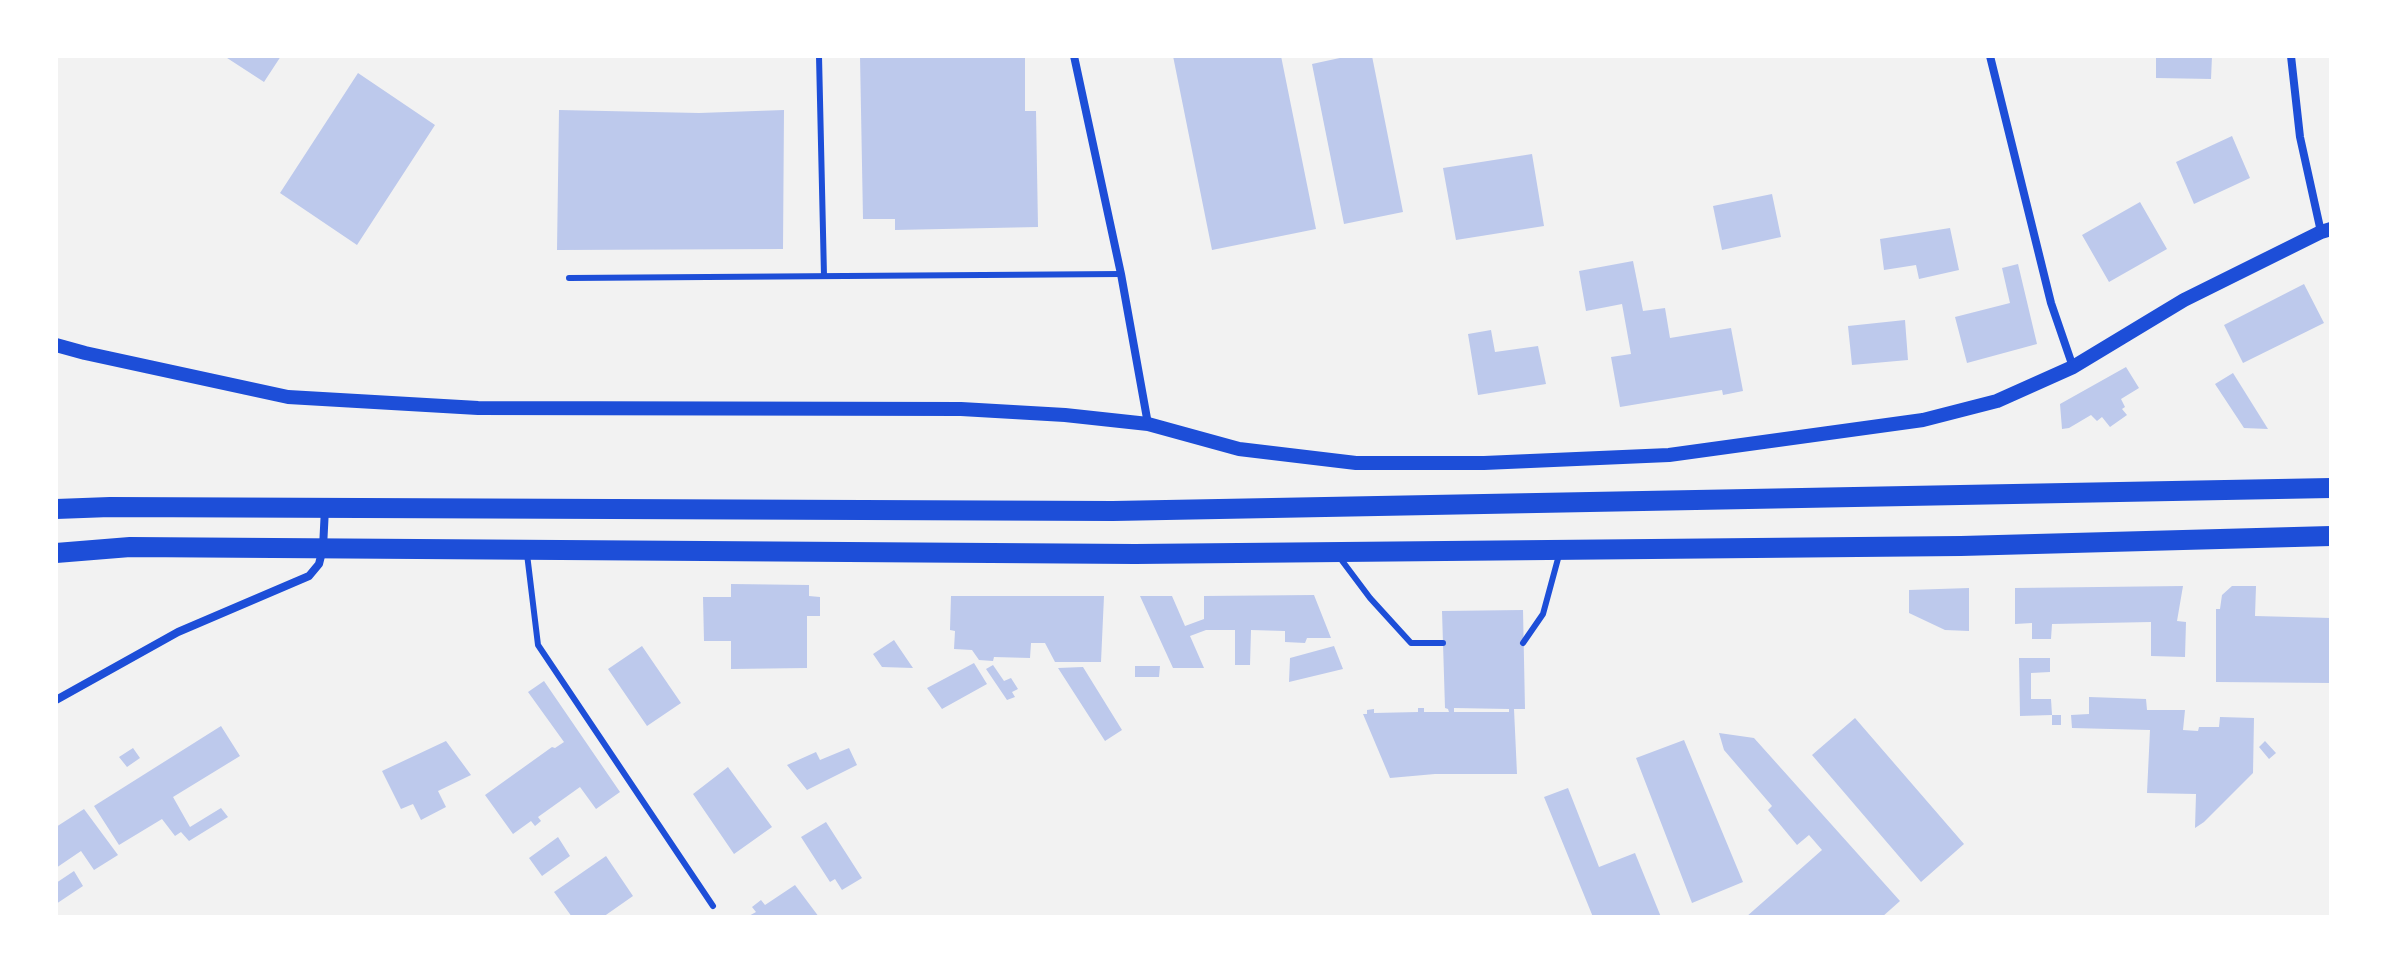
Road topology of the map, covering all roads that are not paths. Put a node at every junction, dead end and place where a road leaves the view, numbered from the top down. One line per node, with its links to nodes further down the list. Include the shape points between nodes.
1 (819, 56): 7 (lane)
2 (1074, 56): 6 (street)
3 (1990, 56): 10 (street, via 2051,303)
4 (2291, 56): 5 (street, via 2300,137)
5 (2326, 231): 10 (street, via 2184,300)
6 (1121, 274): 7 (lane); 11 (street)
7 (824, 276): 8 (lane)
8 (569, 278)
9 (56, 345): 11 (street, via 288,397 478,408 961,409)
10 (2073, 367): 11 (street, via 1997,401 1923,420 1669,455 1356,463 1239,449)
11 (1148, 424)
12 (2331, 488): 13 (main road, via 1113,511)
13 (325, 508): 14 (main road); 16 (street)
14 (56, 509)
15 (2331, 536): 17 (main road)
16 (323, 548): 18 (main road); 20 (main road, via 130,547); 23 (street, via 309,576 178,632)
17 (1559, 549): 19 (main road); 22 (lane, via 1543,614)
18 (526, 550): 19 (main road); 24 (lane, via 538,645)
19 (1335, 552): 21 (lane, via 1411,643)
20 (56, 553)
21 (1443, 643)
22 (1523, 643)
23 (56, 700)
24 (713, 906)

